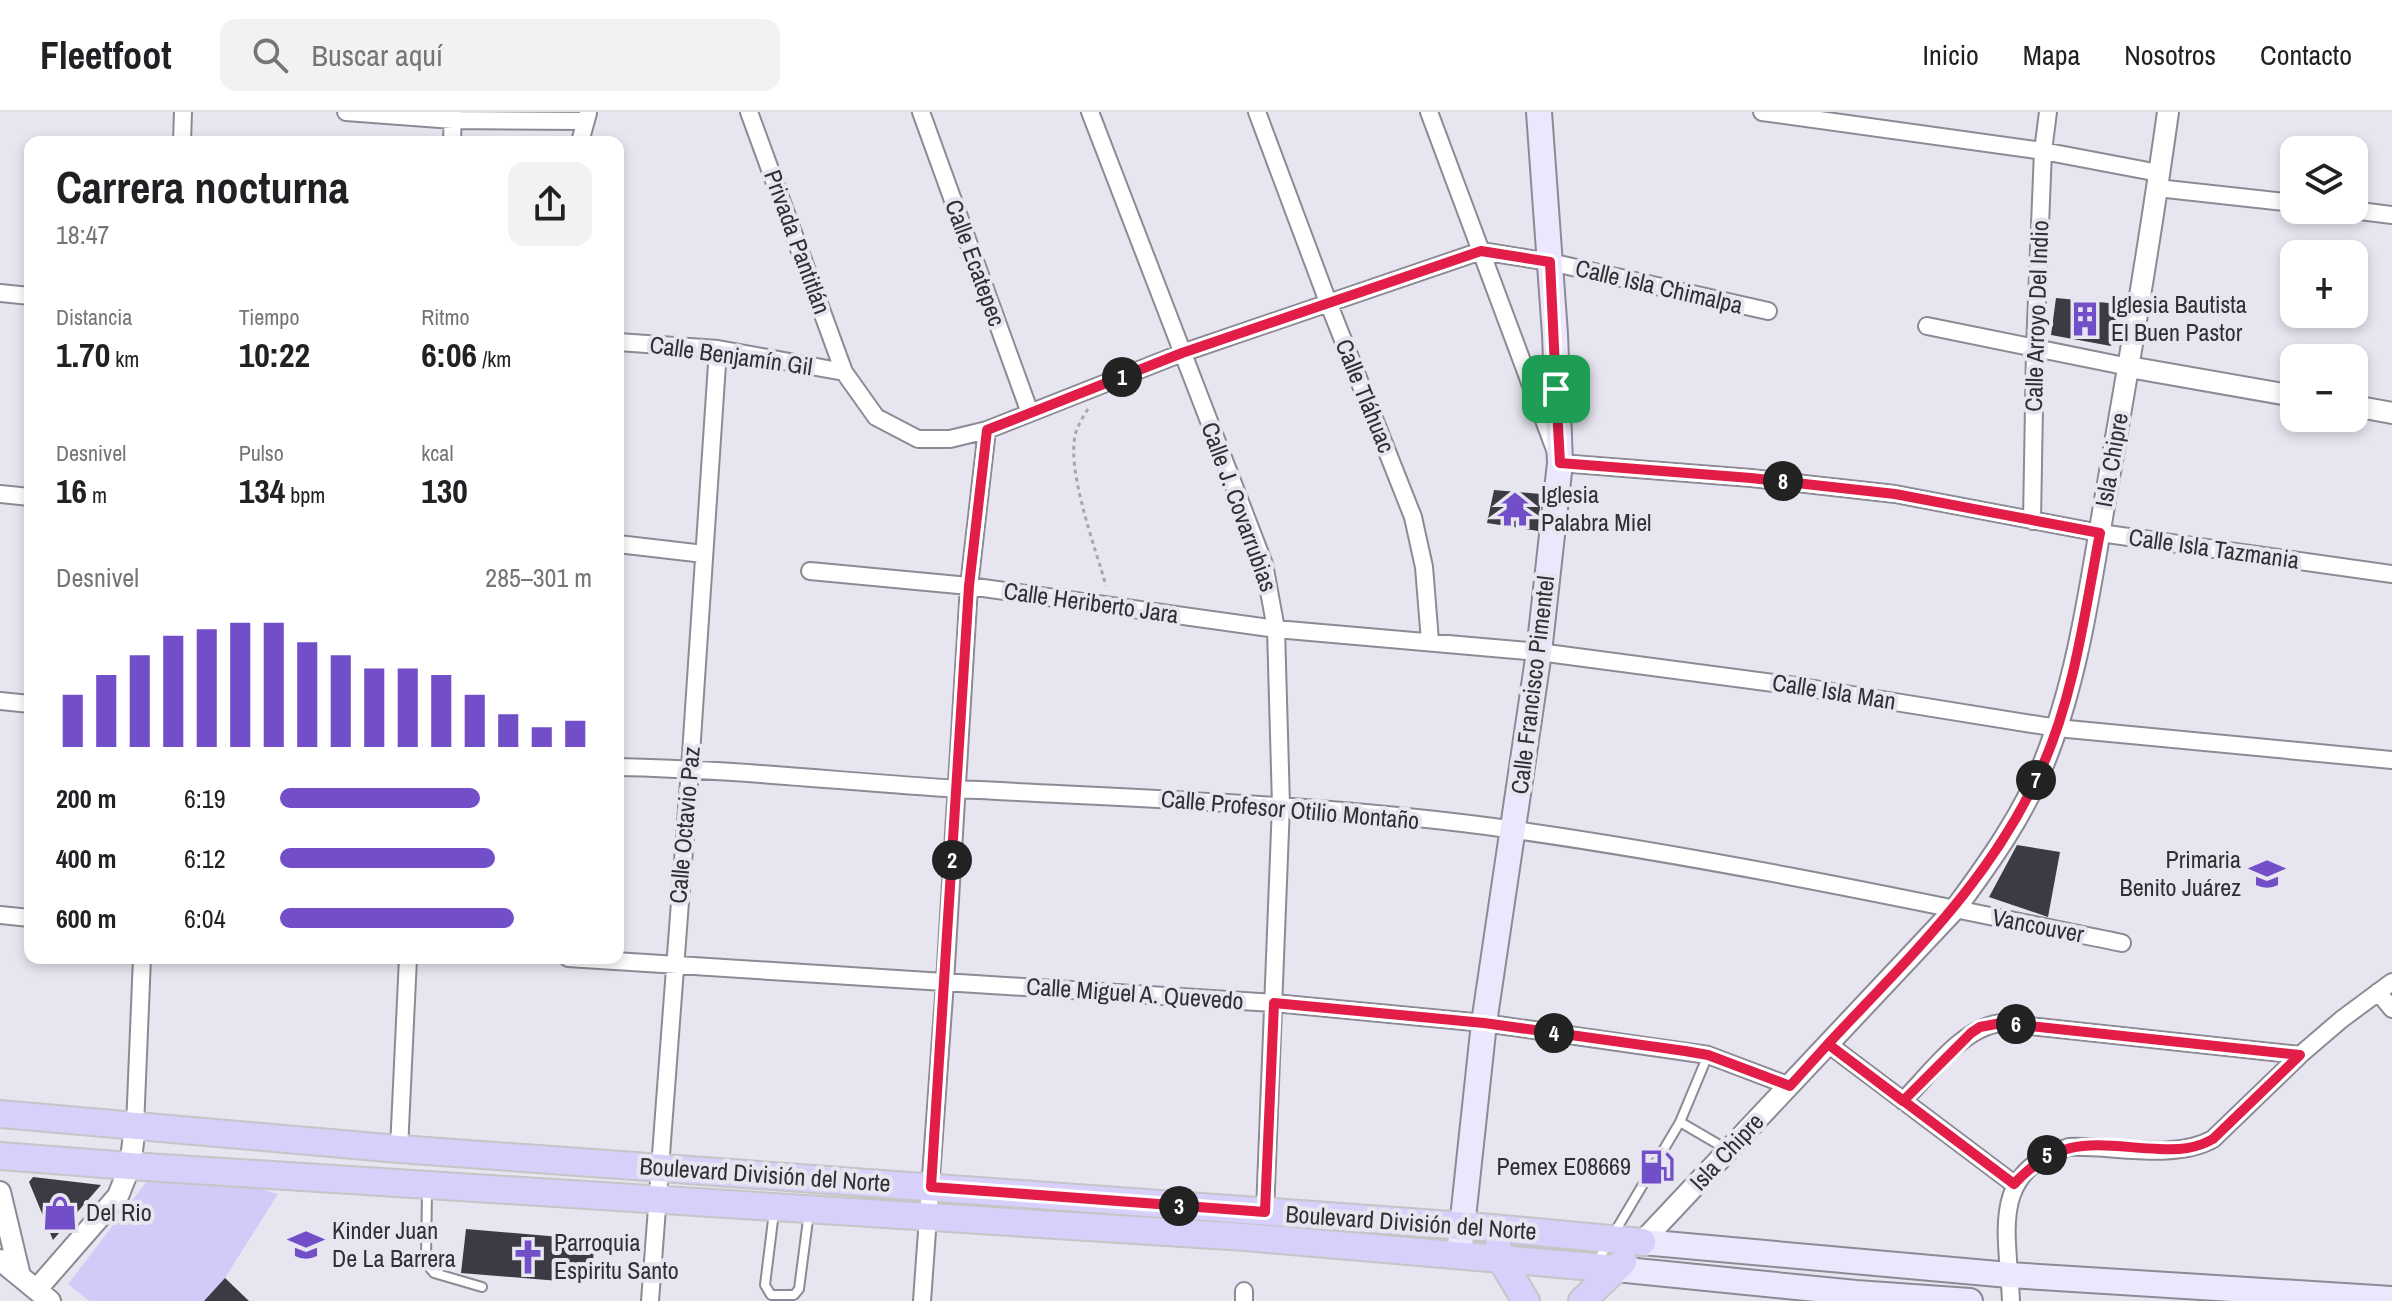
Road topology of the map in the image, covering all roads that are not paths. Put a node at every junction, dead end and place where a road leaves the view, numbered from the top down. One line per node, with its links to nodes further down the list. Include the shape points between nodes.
1 (183, 112): 14 (street)
2 (346, 112): 12 (street)
3 (749, 112): 34 (street, Privada Pantitlán)
4 (921, 112): 37 (street, Calle Ecatepec)
5 (1090, 112): 32 (street, Calle J. Covarrubias)
6 (1257, 112): 26 (street, Calle Tláhuac)
7 (1429, 112): 22 (street)
8 (1539, 112): 23 (main road, Calle Francisco Pimentel)
9 (1762, 112): 17 (street)
10 (2048, 112): 17 (street, Calle Arroyo Del Indio)
11 (2168, 112): 18 (street, Isla Chipre)
12 (453, 116): 13 (street); 15 (street)
13 (586, 116): 16 (street)
14 (182, 136)
15 (452, 136)
16 (581, 136)
17 (2043, 151): 18 (street); 31 (street, Calle Arroyo Del Indio)
18 (2158, 180): 19 (street); 33 (street, Isla Chipre)
19 (2280, 201)
20 (2368, 212): 21 (street)
21 (2392, 215)
22 (1481, 251): 23 (street, Calle Isla Chimalpa); 26 (street, Calle Isla Chimalpa); 40 (street)
23 (1550, 262): 27 (street, Calle Isla Chimalpa); 40 (main road, Calle Francisco Pimentel)
24 (0, 293): 25 (street)
25 (24, 295)
26 (1328, 302): 32 (street, Calle Isla Chimalpa); 51 (street, Calle Tláhuac, via 1413,517 1424,567)
27 (1768, 311)
28 (1927, 326): 31 (street)
29 (624, 342): 30 (street, Calle Benjamín Gil)
30 (718, 349): 34 (street, Calle Benjamín Gil); 46 (street, Calle Octavio Paz)
31 (2035, 349): 33 (street); 43 (street, Calle Arroyo Del Indio)
32 (1182, 353): 37 (street, Calle Isla Chimalpa); 50 (street, Calle J. Covarrubias, via 1264,564)
33 (2129, 367): 35 (street); 44 (street, Isla Chipre)
34 (844, 372): 39 (street, Calle Isla Chimalpa, via 876,417 918,439 950,439)
35 (2280, 394)
36 (2368, 409): 38 (street)
37 (1030, 413): 39 (street, Calle Isla Chimalpa)
38 (2392, 413)
39 (987, 430): 49 (street)
40 (1560, 463): 43 (street, Calle Isla Tazmania, via 1895,494); 52 (main road, Calle Francisco Pimentel)
41 (0, 494): 42 (street)
42 (24, 496)
43 (2032, 521): 44 (street, Calle Isla Tazmania)
44 (2100, 533): 48 (street, Calle Isla Tazmania); 55 (street, Isla Chipre)
45 (624, 545): 46 (street)
46 (704, 554): 58 (street, Calle Octavio Paz)
47 (810, 571): 49 (street, Calle Heriberto Jara)
48 (2392, 574)
49 (969, 586): 50 (street, Calle Heriberto Jara); 59 (street)
50 (1276, 629): 51 (street, Calle Isla Man); 60 (street, Calle J. Covarrubias)
51 (1430, 641): 52 (street, Calle Isla Man)
52 (1539, 652): 55 (street, Calle Isla Man); 61 (main road, Calle Francisco Pimentel)
53 (0, 701): 54 (street)
54 (24, 703)
55 (2057, 728): 56 (street, Calle Isla Man); 62 (street, Isla Chipre, via 2030,793)
56 (2392, 760)
57 (624, 767): 58 (street, Calle Profesor Otilio Montaño)
58 (690, 769): 59 (street, Calle Profesor Otilio Montaño); 69 (street, Calle Octavio Paz)
59 (956, 789): 60 (street, Calle Profesor Otilio Montaño); 70 (street)
60 (1281, 805): 61 (street, Calle Profesor Otilio Montaño); 73 (street, Calle J. Covarrubias)
61 (1514, 830): 62 (street, Calle Profesor Otilio Montaño); 75 (main road, Calle Francisco Pimentel)
62 (1955, 909): 65 (street, Vancouver); 76 (street, Isla Chipre)
63 (0, 915): 64 (street)
64 (24, 917)
65 (2122, 943)
66 (624, 962): 69 (street, Calle Miguel A. Quevedo)
67 (142, 964): 83 (street)
68 (408, 964): 84 (street)
69 (674, 966): 70 (street, Calle Miguel A. Quevedo); 88 (street, Calle Octavio Paz)
70 (945, 982): 73 (street, Calle Miguel A. Quevedo); 91 (street)
71 (2392, 982): 72 (street)
72 (2378, 992): 74 (street); 78 (street)
73 (1274, 1003): 75 (street, Calle Miguel A. Quevedo); 96 (street, Calle J. Covarrubias)
74 (2392, 1009)
75 (1484, 1023): 77 (street, Calle Miguel A. Quevedo); 98 (main road, Calle Francisco Pimentel)
76 (1828, 1044): 79 (street, Isla Chipre); 80 (street)
77 (1708, 1055): 79 (street, Calle Miguel A. Quevedo); 82 (lane)
78 (2300, 1055): 80 (street, via 2001,1023 1971,1033); 89 (street, via 2202,1146 2069,1147 2039,1159)
79 (1790, 1086): 85 (street, Isla Chipre)
80 (1903, 1101): 89 (street)
81 (0, 1114): 83 (main road, Boulevard División del Norte)
82 (1680, 1122): 85 (lane); 100 (lane)
83 (135, 1127): 84 (main road, Boulevard División del Norte); 87 (street)
84 (399, 1149): 88 (main road, Boulevard División del Norte)
85 (1729, 1150): 101 (street, Isla Chipre)
86 (0, 1156): 87 (main road, Boulevard División del Norte)
87 (130, 1166): 90 (main road, Boulevard División del Norte); 109 (street, via 118,1196)
88 (660, 1168): 91 (main road, Boulevard División del Norte); 93 (street, Calle Octavio Paz)
89 (2014, 1184): 106 (street, via 2007,1218)
90 (427, 1185): 93 (main road, Boulevard División del Norte); 108 (lane, via 429,1267)
91 (931, 1187): 96 (main road, Boulevard División del Norte); 97 (street)
92 (0, 1192): 107 (street)
93 (657, 1199): 94 (main road, Boulevard División del Norte); 112 (street, Calle Octavio Paz)
94 (775, 1207): 95 (main road, Boulevard División del Norte); 95 (lane, via 765,1285 776,1296 794,1295 799,1289)
95 (810, 1209): 97 (main road, Boulevard División del Norte)
96 (1265, 1212): 98 (main road, Boulevard División del Norte)
97 (929, 1217): 102 (main road, Boulevard División del Norte); 113 (street)
98 (1462, 1226): 99 (main road, Boulevard División del Norte); 102 (main road, Calle Francisco Pimentel)
99 (1493, 1228): 100 (main road, Boulevard División del Norte); 103 (main road)
100 (1609, 1239): 101 (main road, Boulevard División del Norte); 105 (lane)
101 (1642, 1242): 105 (main road, Isla Chipre); 106 (main road, Boulevard División del Norte)
102 (1459, 1255): 103 (main road, Boulevard División del Norte)
103 (1500, 1258): 105 (main road, Boulevard División del Norte); 114 (main road)
104 (0, 1260): 107 (street)
105 (1606, 1268): 110 (main road, Boulevard División del Norte); 115 (main road)
106 (2009, 1275): 111 (main road, Boulevard División del Norte); 117 (street)
107 (20, 1276): 109 (street)
108 (482, 1287)
109 (38, 1297)
110 (1855, 1297): 116 (main road, Boulevard División del Norte)
111 (2389, 1298)
112 (650, 1301)
113 (922, 1301)
114 (1526, 1301)
115 (1582, 1301)
116 (1970, 1301)
117 (2011, 1301)

